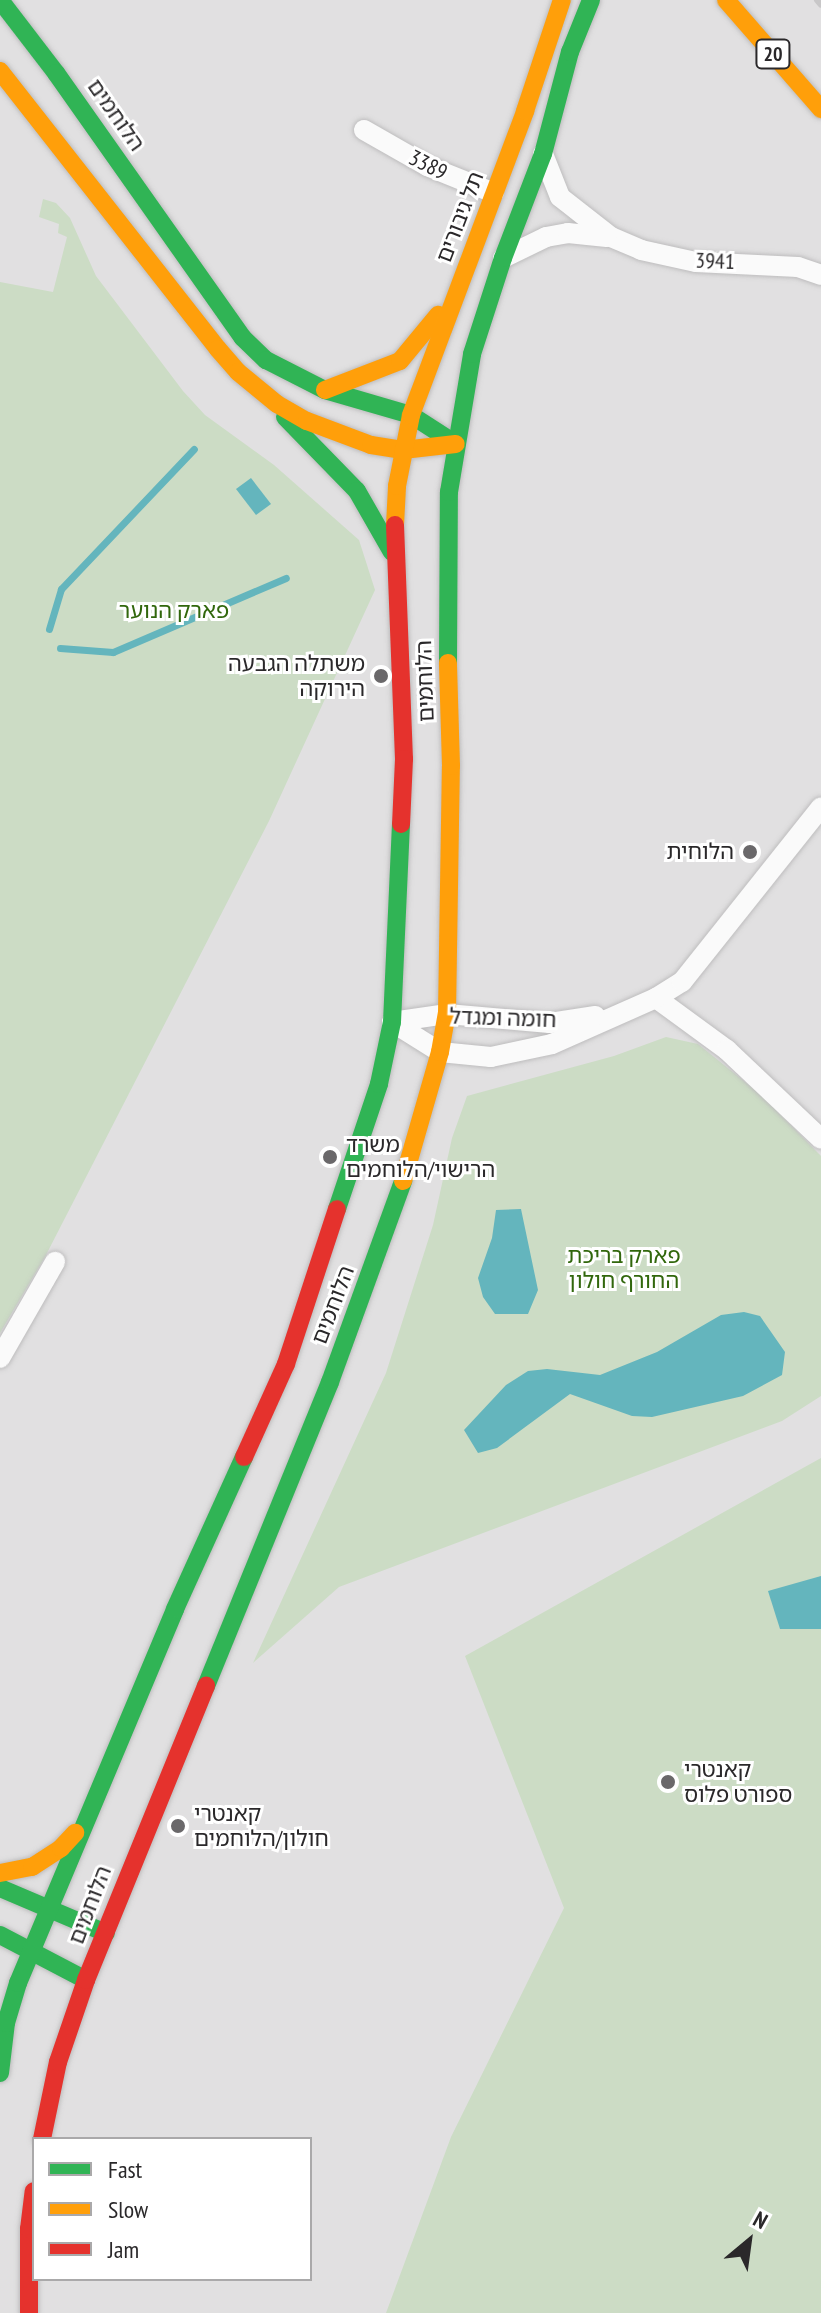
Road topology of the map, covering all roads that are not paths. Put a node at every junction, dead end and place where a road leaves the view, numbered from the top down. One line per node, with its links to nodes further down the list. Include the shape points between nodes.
1 (0, 0): 15 (main road, הלוחמים, via 243,338 266,360)
2 (562, 0): 9 (main road, תל גיבורים)
3 (591, 0): 8 (main road, via 570,52)
4 (726, 0): 6 (main road, 20)
5 (0, 71): 14 (main road)
6 (821, 109)
7 (364, 130): 9 (street, 3389, via 427,166)
8 (543, 154): 10 (street, 3941, via 560,197); 11 (main road)
9 (494, 193): 13 (main road, תל גיבורים)
10 (611, 237): 11 (street, 3941, via 546,237); 12 (street, 3941, via 665,258 756,262)
11 (503, 258): 17 (main road, via 472,354)
12 (821, 275)
13 (458, 290): 15 (main road, via 400,361); 16 (main road, תל גיבורים)
14 (238, 372): 18 (main road, via 307,421 371,445); 19 (main road, via 338,469 371,511)
15 (325, 390): 16 (main road, הלוחמים)
16 (411, 415): 17 (main road, הלוחמים); 18 (main road, תל גיבורים)
17 (456, 444): 18 (main road); 23 (main road, הלוחמים, via 446,585 451,766)
18 (403, 450): 19 (main road, הלוחמים)
19 (393, 553): 24 (main road, הלוחמים, via 404,759)
20 (821, 807): 21 (street, חומה ומגדל, via 682,982)
21 (656, 998): 22 (street, חומה ומגדל); 26 (street, via 727,1050)
22 (618, 1013): 23 (street, חומה ומגדל, via 550,1023); 25 (street, חומה ומגדל, via 552,1044 491,1057)
23 (447, 1014): 24 (street, חומה ומגדל); 25 (main road, הלוחמים)
24 (392, 1022): 25 (street, חומה ומגדל); 29 (main road, הלוחמים, via 347,1188 286,1364)
25 (440, 1052): 33 (main road, הלוחמים, via 396,1207 330,1382)
26 (821, 1139)
27 (55, 1262): 28 (street)
28 (0, 1358)
29 (84, 1824): 30 (main road, via 32,1867); 32 (main road, הלוחמים)
30 (0, 1873)
31 (0, 1888): 32 (main road)
32 (48, 1908): 33 (main road); 35 (main road, הלוחמים)
33 (106, 1933): 36 (main road, הלוחמים)
34 (0, 1935): 35 (main road)
35 (30, 1953): 36 (main road); 38 (main road, הלוחמים)
36 (86, 1980): 40 (main road, הלוחמים, via 58,2062)
37 (0, 1988): 38 (main road)
38 (6, 2023): 39 (main road, הלוחמים)
39 (0, 2073)
40 (42, 2137)
41 (32, 2206): 42 (main road)
42 (29, 2313)

